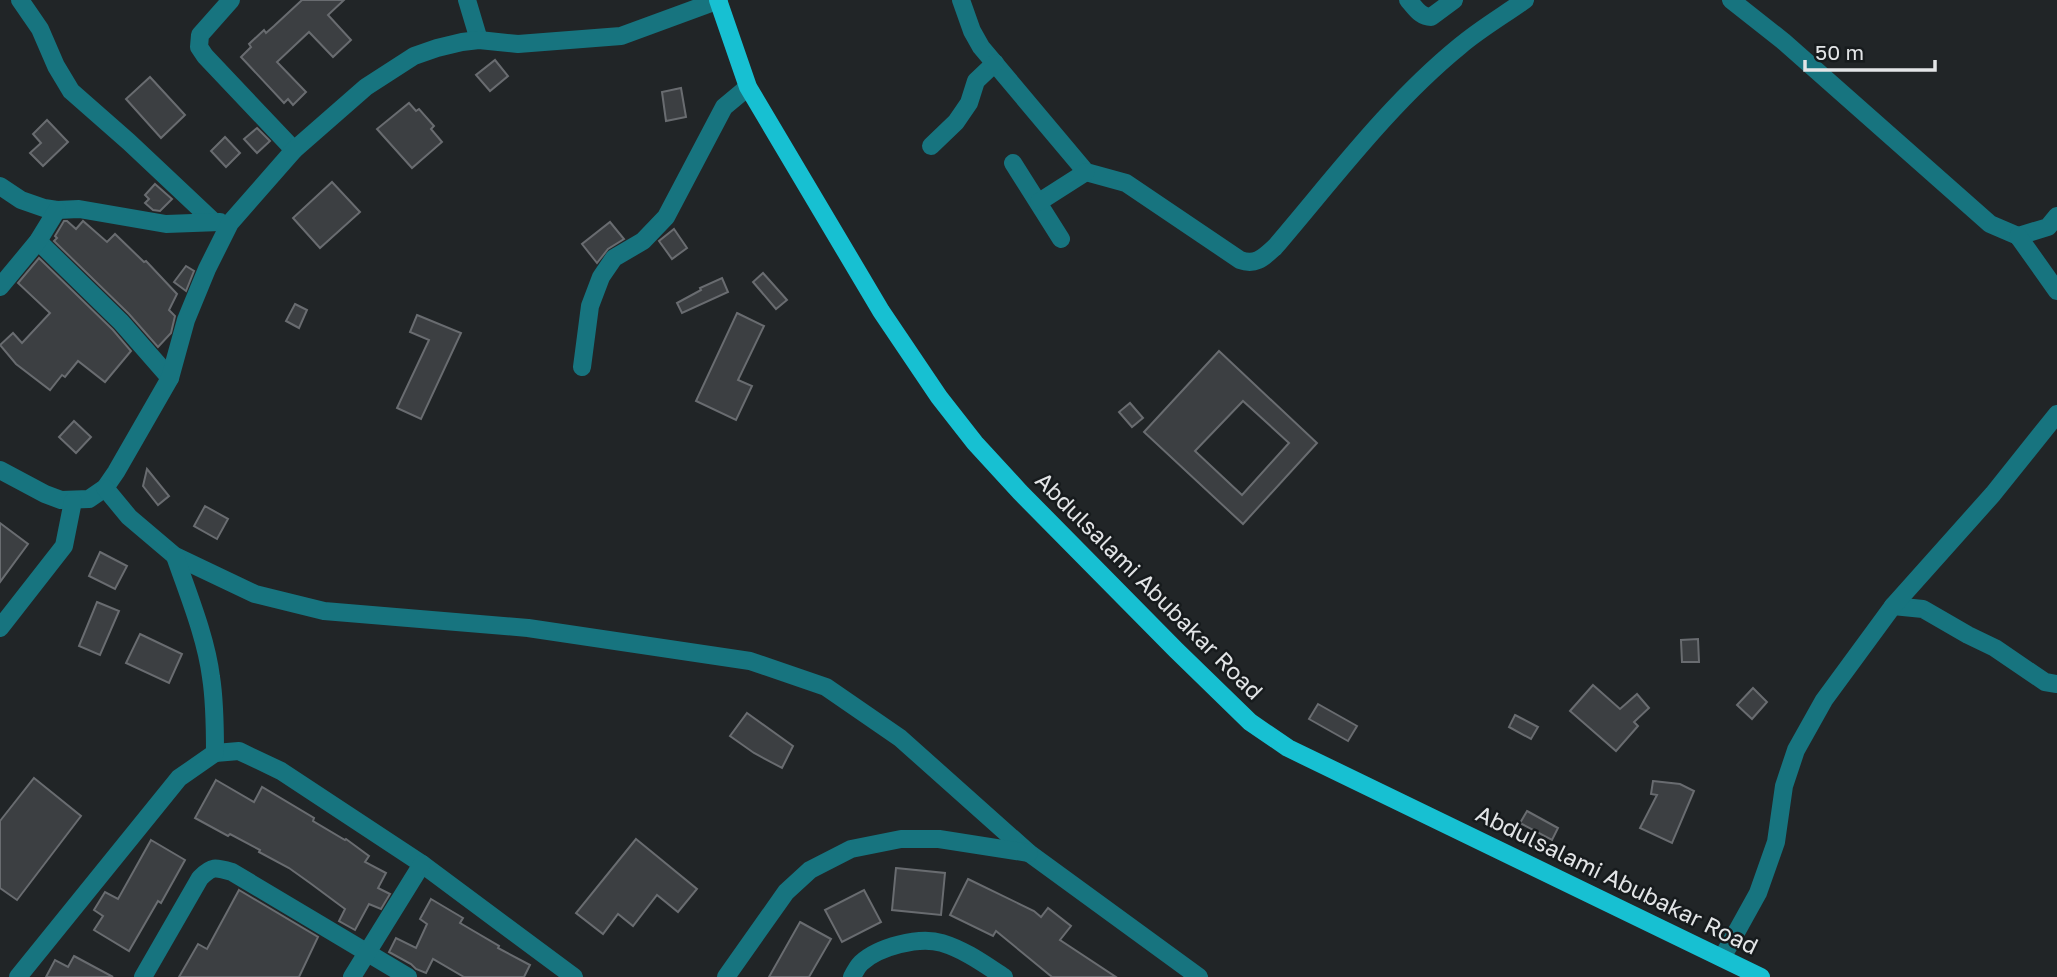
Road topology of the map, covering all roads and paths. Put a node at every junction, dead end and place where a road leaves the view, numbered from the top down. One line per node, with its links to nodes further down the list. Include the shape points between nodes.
1 (20, 0): 21 (street, via 71,91)
2 (231, 0): 14 (street, via 200,35 199,47)
3 (467, 0): 10 (street)
4 (719, 0): 10 (street, via 621,36 518,44); 12 (main road, Abdulsalami Abubakar Road)
5 (961, 0): 11 (street, via 972,31)
6 (1408, 0): 7 (street, via 1428,17)
7 (1454, 0)
8 (1525, 0): 16 (street, via 1432,71 1275,247 1256,262 1240,260 1126,183)
9 (1731, 0): 22 (street, via 1990,223)
10 (479, 40): 14 (street, via 414,56 366,88)
11 (995, 63): 13 (street, via 976,80 969,103 956,122); 16 (street)
12 (748, 87): 27 (street, via 724,107 666,217 643,240 614,258 601,277 590,306); 41 (main road, Abdulsalami Abubakar Road, via 881,311 975,443 1250,722 1288,748)
13 (931, 146)
14 (294, 150): 21 (street)
15 (1013, 163): 18 (street)
16 (1086, 172): 18 (street)
17 (0, 187): 19 (street, via 35,206)
18 (1039, 202): 23 (street)
19 (57, 210): 21 (street, via 79,209 166,224); 24 (street)
20 (2057, 216): 22 (street, via 2048,227)
21 (222, 223): 28 (street)
22 (2018, 236): 26 (street)
23 (1061, 239)
24 (38, 241): 25 (street); 28 (street, via 121,322)
25 (0, 287)
26 (2057, 291)
27 (582, 367)
28 (170, 378): 31 (street)
29 (2057, 414): 34 (street)
30 (0, 470): 32 (street, via 45,494)
31 (105, 488): 32 (street, via 89,499); 33 (street, via 129,517)
32 (73, 500): 35 (street, via 64,546)
33 (175, 556): 37 (street, via 211,674); 38 (street, via 255,594 324,611 528,628 751,661 813,682 900,738)
34 (1893, 606): 36 (street, via 1923,609 1995,648 2045,682); 41 (street, via 1824,700 1796,750 1784,786 1776,842 1758,893)
35 (0, 628)
36 (2057, 684)
37 (215, 753): 39 (street, via 239,751 281,771); 42 (street, via 179,778)
38 (1029, 853): 47 (street, via 939,839 901,839 851,849 810,870 786,892); 50 (street)
39 (422, 864): 40 (street); 46 (street)
40 (366, 953): 43 (street, via 232,872 218,868 200,878); 44 (street); 45 (street)
41 (1722, 958): 51 (main road, Abdulsalami Abubakar Road)
42 (18, 977)
43 (143, 977)
44 (352, 977)
45 (408, 977)
46 (574, 977)
47 (726, 977)
48 (852, 977): 49 (street, via 861,963 885,948 940,942)
49 (1003, 977)
50 (1199, 977)
51 (1761, 977)

